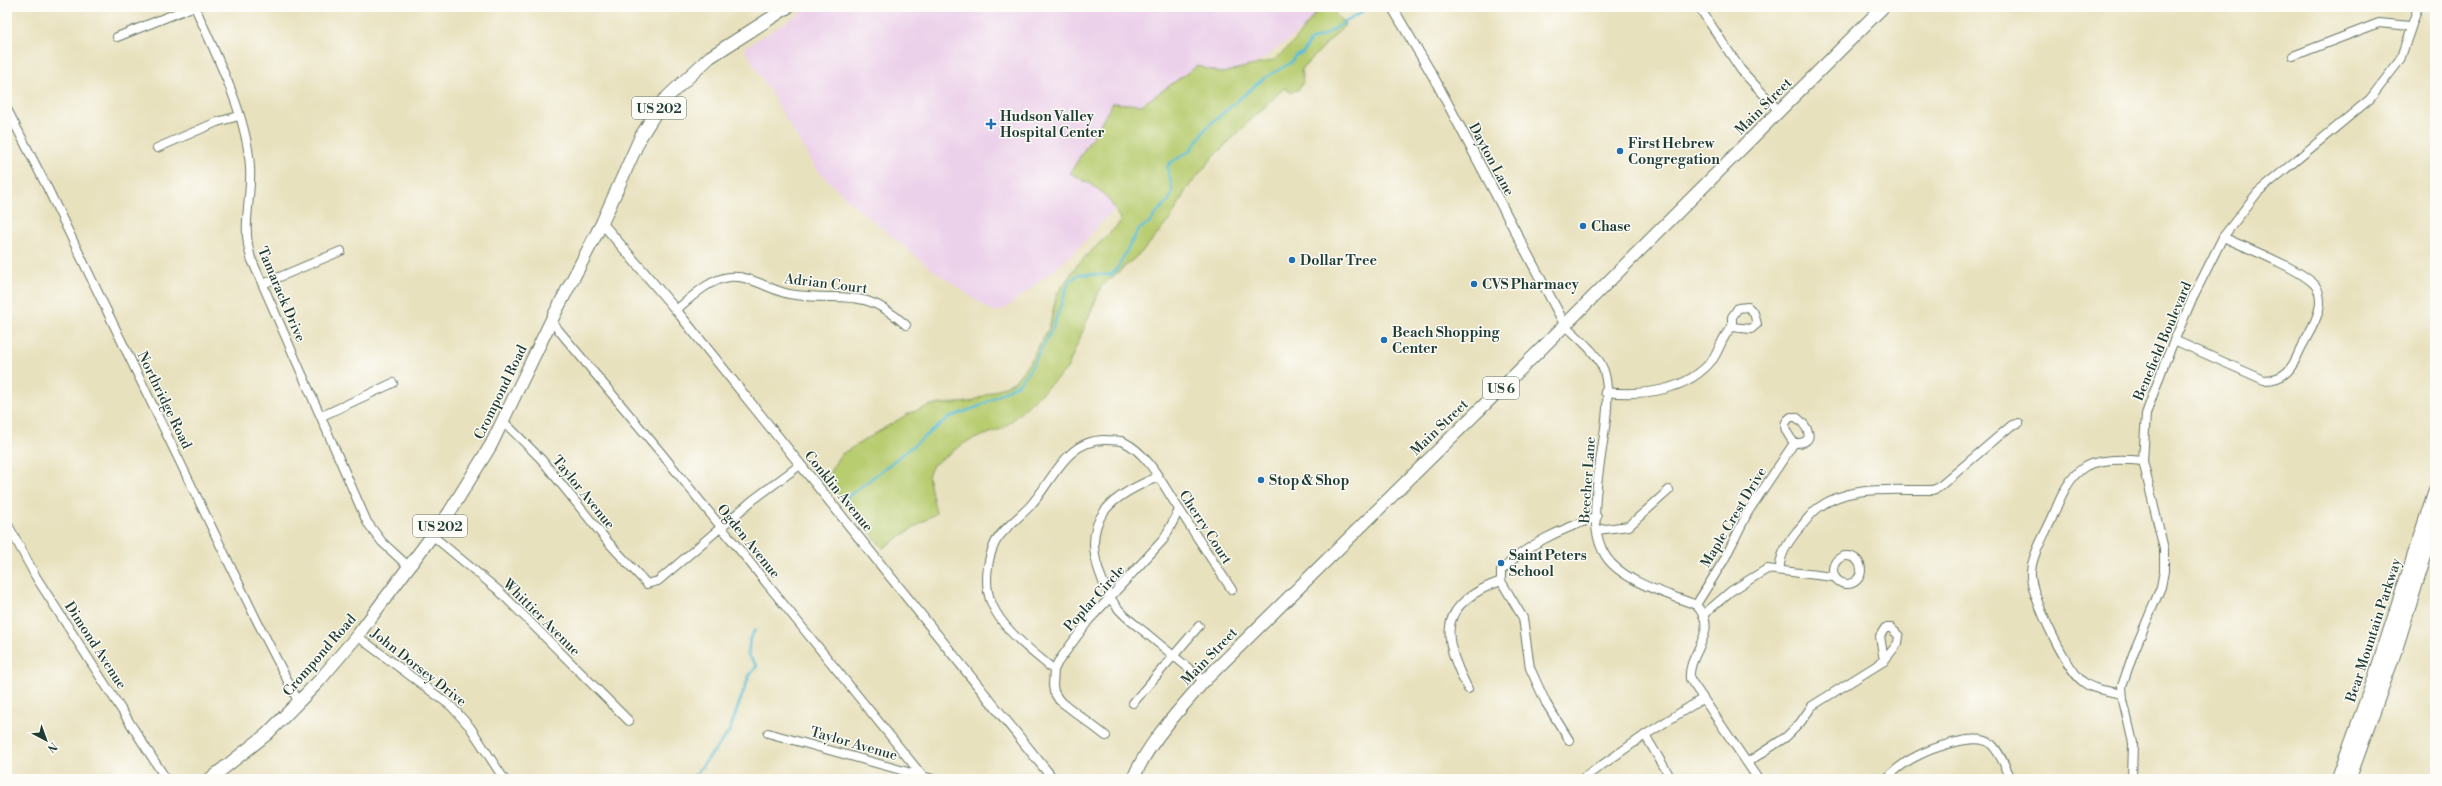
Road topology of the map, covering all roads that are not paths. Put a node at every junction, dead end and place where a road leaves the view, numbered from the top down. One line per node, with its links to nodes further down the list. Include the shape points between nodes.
1 (192, 7): 9 (street)
2 (195, 7): 13 (street, Tamarack Drive)
3 (788, 7): 15 (main road, Crompond Road / US 202, via 710,56 663,101 641,136)
4 (1392, 7): 22 (street, Dayton Lane, via 1433,76)
5 (1699, 7): 12 (street, via 1741,70)
6 (1883, 7): 12 (main road, Main Street / US 6)
7 (2418, 7): 8 (street, Benefield Boulevard)
8 (2410, 26): 10 (street, via 2379,23); 16 (street, Benefield Boulevard, via 2400,60 2370,99 2258,192)
9 (117, 37)
10 (2293, 56)
11 (7, 110): 60 (street, Northridge Road, via 51,194 256,620)
12 (1779, 111): 22 (main road, Main Street / US 6)
13 (239, 116): 14 (street, via 217,122); 18 (street, Tamarack Drive, via 250,168 246,240)
14 (157, 148)
15 (602, 223): 19 (street, Conklin Avenue); 20 (main road, Crompond Road / US 202)
16 (2223, 237): 24 (street, Benefield Boulevard); 24 (street, via 2293,271 2316,287 2319,310 2286,374 2275,380 2264,380)
17 (341, 251): 18 (street)
18 (262, 284): 27 (street, Tamarack Drive)
19 (676, 310): 21 (street, Adrian Court, via 709,284 730,277 740,277 788,294 863,299 887,310); 32 (street, Conklin Avenue)
20 (551, 321): 28 (main road, Crompond Road / US 202); 40 (street, Ogden Avenue)
21 (906, 325)
22 (1565, 325): 26 (street, Beecher Lane, via 1601,364); 56 (main road, Main Street / US 6)
23 (1732, 327): 26 (street, via 1714,357 1690,381 1653,391)
24 (2174, 340): 31 (street, Benefield Boulevard, via 2146,414)
25 (393, 383): 27 (street)
26 (1606, 392): 37 (street, Beecher Lane, via 1607,408)
27 (322, 416): 43 (street, Tamarack Drive, via 367,522 382,542)
28 (503, 421): 40 (street, Taylor Avenue, via 541,459 647,584 658,581); 42 (main road, Crompond Road / US 202, via 478,469)
29 (2019, 423): 44 (street, via 2012,425 1938,488 1862,491 1832,499 1817,509 1793,537 1783,554)
30 (1794, 443): 49 (street, Maple Crest Drive, via 1748,512 1724,560)
31 (2143, 461): 58 (street, Benefield Boulevard, via 2164,549 2164,571 2161,587 2122,686); 58 (street, via 2097,462 2078,472 2056,508 2031,570 2033,592 2058,646 2073,671 2082,681 2093,687)
32 (800, 465): 40 (street); 73 (street, Conklin Avenue)
33 (1158, 477): 36 (street, Cherry Court); 48 (street, via 1134,487 1113,501 1099,518 1094,553 1102,580); 55 (street, via 1138,451 1123,442 1097,440 1084,444 1061,461 1034,502 995,542 990,556 988,578 991,602 1009,628)
34 (1669, 490): 41 (street, via 1630,526)
35 (2435, 491): 81 (highway, Bear Mountain Parkway, via 2374,680)
36 (1179, 510): 47 (street, Cherry Court); 48 (street, Poplar Circle, via 1164,539)
37 (1597, 517): 41 (street, Beecher Lane); 46 (street, via 1562,529 1524,551 1501,571)
38 (7, 523): 69 (street, Dimond Avenue, via 36,577)
39 (2435, 523): 82 (highway, Bear Mountain Parkway, via 2396,648)
40 (721, 528): 68 (street, Ogden Avenue)
41 (1597, 530): 49 (street, Beecher Lane, via 1602,551 1624,574)
42 (433, 536): 43 (main road, Crompond Road / US 202); 62 (street, Whittier Avenue, via 498,590)
43 (409, 567): 52 (main road, Crompond Road / US 202)
44 (1780, 569): 45 (street); 50 (street, via 1767,569 1732,591)
45 (1833, 577)
46 (1501, 581): 57 (street, via 1477,592 1464,602 1455,612 1449,627 1451,651); 66 (street, via 1523,618 1530,668 1546,703)
47 (1232, 590)
48 (1111, 598): 53 (street, via 1128,618); 55 (street, Poplar Circle, via 1079,633)
49 (1696, 605): 50 (street, Beecher Lane)
50 (1704, 615): 59 (street, via 1705,636 1689,670 1690,679)
51 (1199, 626): 53 (street)
52 (357, 636): 60 (main road, Crompond Road / US 202); 71 (street, John Dorsey Drive, via 451,706 475,733)
53 (1172, 655): 56 (street); 61 (street)
54 (1884, 661): 67 (street, via 1812,706 1786,737)
55 (1054, 670): 65 (street, via 1054,692 1059,700)
56 (1204, 681): 74 (main road, Main Street / US 6, via 1160,732 1147,750)
57 (1468, 689)
58 (2122, 694): 80 (street, Benefield Boulevard, via 2133,743)
59 (1702, 699): 64 (street); 67 (street)
60 (299, 702): 70 (main road, Crompond Road / US 202, via 251,748)
61 (1133, 703)
62 (629, 721)
63 (768, 733): 68 (street, Taylor Avenue)
64 (1645, 735): 75 (street); 76 (street, via 1669,775)
65 (1106, 736)
66 (1569, 740)
67 (1748, 762): 77 (street)
68 (924, 778): 72 (street, Taylor Avenue)
69 (166, 779)
70 (210, 779)
71 (504, 779)
72 (933, 779)
73 (1053, 779)
74 (1133, 779)
75 (1582, 779)
76 (1667, 779)
77 (1758, 779)
78 (1886, 779): 79 (street, via 1915,757 1971,739 1991,744)
79 (2011, 779)
80 (2132, 779)
81 (2338, 779)
82 (2349, 779)

